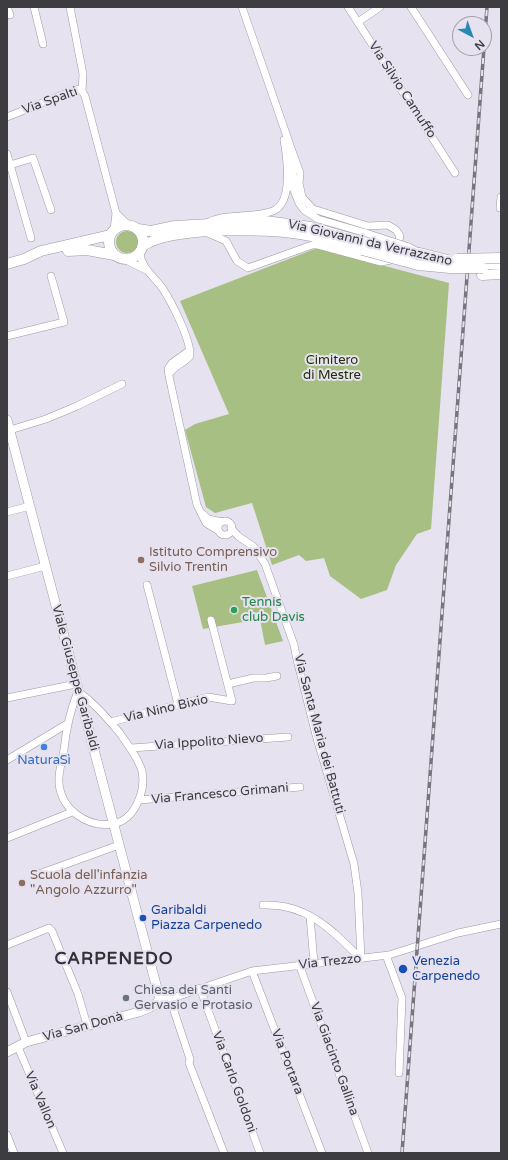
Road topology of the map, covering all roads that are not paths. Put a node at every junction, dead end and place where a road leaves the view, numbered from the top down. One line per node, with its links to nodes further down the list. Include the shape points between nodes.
1 (8, 7): 8 (street)
2 (34, 7): 10 (street)
3 (70, 7): 11 (street, Via Spalti, via 83,74)
4 (242, 7): 14 (street)
5 (348, 7): 9 (street, Via Silvio Camuffo)
6 (380, 7): 9 (street)
7 (411, 7): 12 (street)
8 (10, 15)
9 (358, 22): 18 (street, Via Silvio Camuffo)
10 (42, 44)
11 (82, 91): 13 (street, Via Spalti, via 72,91); 22 (street)
12 (468, 95)
13 (7, 117)
14 (283, 125): 15 (street); 24 (street, via 288,169 282,205 267,213 222,217)
15 (292, 151): 24 (street, via 300,173 300,190 307,203 319,212 368,226 393,227 400,236 391,260 381,262 312,245 248,268 240,264 226,241); 28 (street, via 294,188 304,210)
16 (7, 154): 17 (street)
17 (10, 165): 21 (street, via 33,158); 27 (street)
18 (455, 173)
19 (501, 197): 20 (street)
20 (500, 208)
21 (51, 210)
22 (116, 213): 23 (street); 26 (street)
23 (128, 225): 25 (main road); 26 (main road, via 118,227)
24 (206, 228): 25 (main road, Via Giovanni da Verrazzano, via 175,226 151,231); 28 (main road, Via Giovanni da Verrazzano, via 286,232); 29 (main road, Via Giovanni da Verrazzano, via 157,238)
25 (138, 229): 29 (main road, via 143,237)
26 (112, 233): 30 (main road, via 109,246); 32 (main road, via 41,251)
27 (31, 238)
28 (364, 242): 35 (main road, Via Giovanni da Verrazzano, bridge); 36 (main road, Via Giovanni da Verrazzano, bridge, via 406,254 420,253)
29 (142, 250): 33 (main road, via 136,257); 40 (street, via 141,261)
30 (114, 255): 32 (main road, via 78,250); 33 (main road)
31 (501, 258): 36 (main road, bridge)
32 (24, 259): 34 (main road)
33 (126, 260): 40 (street)
34 (7, 264)
35 (418, 264): 36 (main road, Via Giovanni da Verrazzano, bridge); 39 (main road, bridge, via 449,272)
36 (449, 264): 39 (main road, bridge); 39 (main road, Via Giovanni da Verrazzano)
37 (501, 264): 39 (main road)
38 (501, 268): 39 (main road)
39 (482, 269): 41 (main road)
40 (148, 271): 47 (street, via 164,290 187,338 190,350 168,369)
41 (501, 274)
42 (51, 276): 43 (street, via 64,322)
43 (7, 336)
44 (122, 384): 45 (street, via 46,419)
45 (8, 425): 46 (street, Viale Giuseppe Garibaldi)
46 (30, 506): 48 (street); 54 (street, Viale Giuseppe Garibaldi)
47 (199, 509): 49 (street, via 208,519); 51 (street, via 206,523)
48 (7, 512)
49 (222, 522): 50 (street, via 228,523); 51 (street)
50 (231, 528): 52 (street, via 230,533); 53 (street, Via Santa Maria dei Battuti)
51 (219, 531): 52 (street)
52 (226, 535): 53 (street)
53 (241, 538): 80 (street, Via Santa Maria dei Battuti, via 254,547 265,564 294,644 316,735 354,864)
54 (45, 566): 55 (street); 60 (street, Viale Giuseppe Garibaldi)
55 (7, 576)
56 (147, 585): 62 (street)
57 (211, 620): 59 (street, Via Nino Bixio)
58 (277, 676): 59 (street)
59 (228, 684): 62 (street, Via Nino Bixio, via 232,702 208,697)
60 (77, 688): 61 (street); 63 (street); 64 (street); 71 (street, Viale Giuseppe Garibaldi)
61 (7, 698)
62 (178, 704): 63 (street, Via Nino Bixio)
63 (111, 722): 66 (street)
64 (67, 724): 67 (street); 70 (street, via 59,782 63,799)
65 (288, 737): 66 (street, Via Ippolito Nievo)
66 (131, 748): 69 (street, via 142,770)
67 (7, 760)
68 (300, 787): 69 (street, Via Francesco Grimani)
69 (140, 800): 71 (street, via 132,812)
70 (72, 812): 71 (street, via 85,820 99,824); 72 (street)
71 (114, 824): 73 (street, Viale Giuseppe Garibaldi)
72 (7, 838)
73 (119, 845): 74 (street); 87 (street, Viale Giuseppe Garibaldi)
74 (36, 875)
75 (263, 905): 76 (street, via 290,908)
76 (310, 916): 80 (street, via 329,928); 81 (street)
77 (501, 924): 79 (street, Via Trezzo, via 458,933 410,950)
78 (7, 946): 88 (street, via 49,928 78,994)
79 (386, 955): 80 (street, Via Trezzo); 91 (street, via 402,998)
80 (361, 959): 81 (street, Via Trezzo)
81 (314, 963): 82 (street, Via Trezzo)
82 (299, 964): 83 (street, Via Trezzo); 98 (street, Via Giacinto Gallina)
83 (252, 971): 84 (street, Via Trezzo); 97 (street, Via Portara)
84 (200, 988): 86 (street, Via Trezzo); 96 (street, Via Carlo Goldoni)
85 (7, 992): 89 (street, Via Vallon)
86 (170, 999): 87 (street, Via Trezzo); 95 (street, via 190,1059 189,1063)
87 (159, 1001): 88 (street, Via San Donà, via 139,1012)
88 (87, 1025): 89 (street, Via San Donà)
89 (22, 1044): 90 (street, Via San Donà); 94 (street, Via Vallon)
90 (7, 1052)
91 (399, 1073)
92 (7, 1135): 93 (street)
93 (14, 1153)
94 (63, 1153)
95 (224, 1153)
96 (260, 1153)
97 (322, 1153)
98 (368, 1153)

